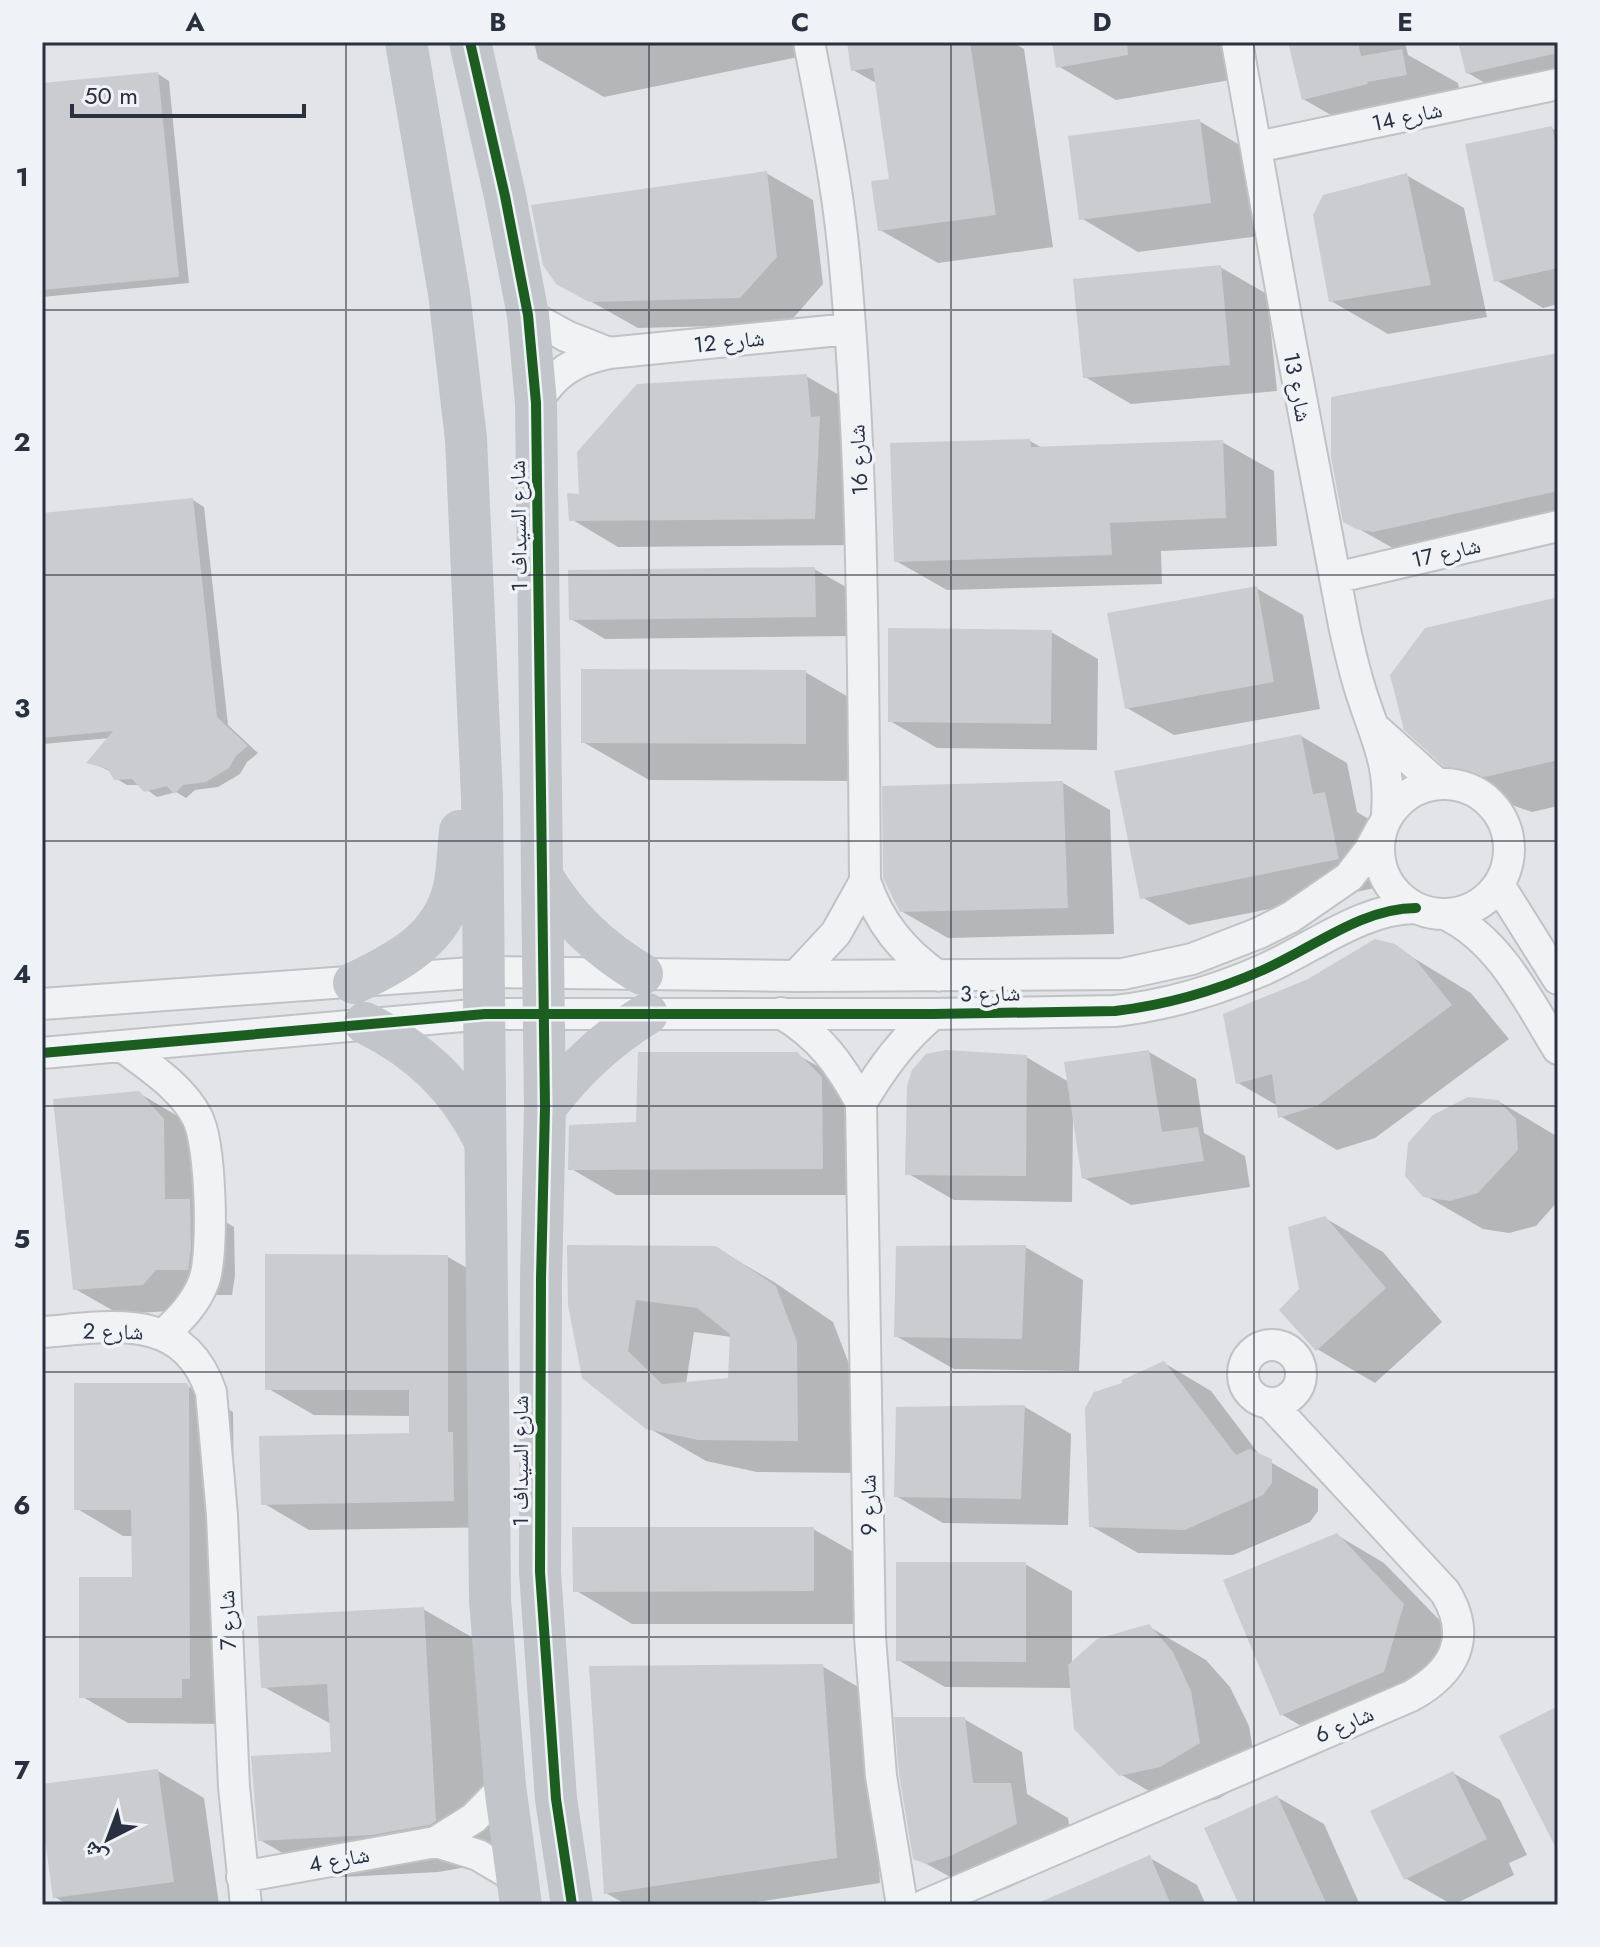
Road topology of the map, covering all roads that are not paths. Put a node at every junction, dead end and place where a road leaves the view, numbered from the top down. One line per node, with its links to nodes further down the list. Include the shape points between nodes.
1 (406, 42): 14 (street, شارع السيداف 1, via 449,293 466,439)
2 (470, 42): 7 (street, شارع السيداف 1)
3 (809, 42): 8 (street, شارع 16, via 843,244)
4 (1237, 42): 6 (street, شارع 13)
5 (1558, 84): 6 (street, شارع 14)
6 (1257, 147): 12 (street, شارع 13)
7 (528, 315): 9 (street, شارع 12); 10 (street, شارع السيداف 1)
8 (849, 329): 9 (street, شارع 12); 19 (street, شارع 16, via 863,598)
9 (609, 353): 10 (street, شارع 12, via 565,368)
10 (536, 403): 18 (street, شارع السيداف 1)
11 (1558, 526): 12 (street, شارع 17)
12 (1335, 578): 13 (street, شارع 13, via 1351,660)
13 (1375, 728): 15 (street, شارع 13); 17 (street, شارع 13, via 1387,770)
14 (479, 730): 16 (street, شارع السيداف 1); 23 (street, via 503,778)
15 (1436, 783): 17 (street, via 1400,799); 20 (street, via 1472,789 1500,814 1509,850)
16 (482, 797): 23 (street, شارع السيداف 1); 27 (street, via 462,822 454,888 434,931 398,961)
17 (1384, 821): 21 (street, via 1379,857 1388,883); 25 (street, شارع 3, via 1357,868 1321,897 1259,933 1192,959 1123,974)
18 (542, 876): 23 (street, شارع السيداف 1); 28 (street, via 584,933 612,955)
19 (865, 881): 24 (street, شارع 16, via 836,933); 25 (street, شارع 16, via 892,936)
20 (1499, 885): 22 (street, via 1477,906); 26 (street)
21 (1416, 908): 22 (street); 31 (street, شارع 3, via 1365,917 1261,971 1170,1002 1087,1013)
22 (1447, 915): 35 (street, via 1488,944)
23 (512, 973): 27 (street); 28 (street, شارع 3); 32 (street, شارع السيداف 1); 32 (street, شارع السيداف 1)
24 (796, 976): 25 (street, شارع 3); 28 (street, شارع 3)
25 (938, 976)
26 (1558, 979)
27 (354, 983): 29 (street)
28 (645, 994): 30 (street, شارع 3); 32 (street, شارع 3); 38 (street)
29 (42, 1004)
30 (781, 1013): 31 (street, شارع 3); 37 (street, via 817,1037)
31 (933, 1014): 37 (street, via 896,1050)
32 (511, 1015): 33 (street); 38 (street, شارع السيداف 1); 39 (street, شارع السيداف 1); 40 (street, via 520,1243)
33 (365, 1023): 34 (street); 39 (street, via 441,1075)
34 (122, 1046): 36 (street); 42 (street, via 183,1096 207,1144 209,1265)
35 (1558, 1049)
36 (42, 1053)
37 (861, 1103): 49 (street, شارع 9, via 870,1637 881,1776)
38 (545, 1108): 40 (street, شارع السيداف 1)
39 (487, 1146): 44 (street, شارع السيداف 1, via 490,1600)
40 (541, 1279): 48 (street, شارع السيداف 1, via 540,1572 556,1799)
41 (42, 1332): 42 (street, شارع 2, via 127,1327)
42 (173, 1339): 46 (street, شارع 7, via 195,1358 211,1392)
43 (1271, 1404): 50 (street, شارع 6, via 1445,1592 1458,1622 1447,1669 1411,1696)
44 (505, 1786): 45 (street, شارع 4, via 474,1818); 47 (street, شارع السيداف 1)
45 (436, 1842): 46 (street, شارع 4); 47 (street, شارع 4, via 478,1855)
46 (244, 1891)
47 (519, 1891)
48 (572, 1905)
49 (902, 1905)
50 (925, 1905)

